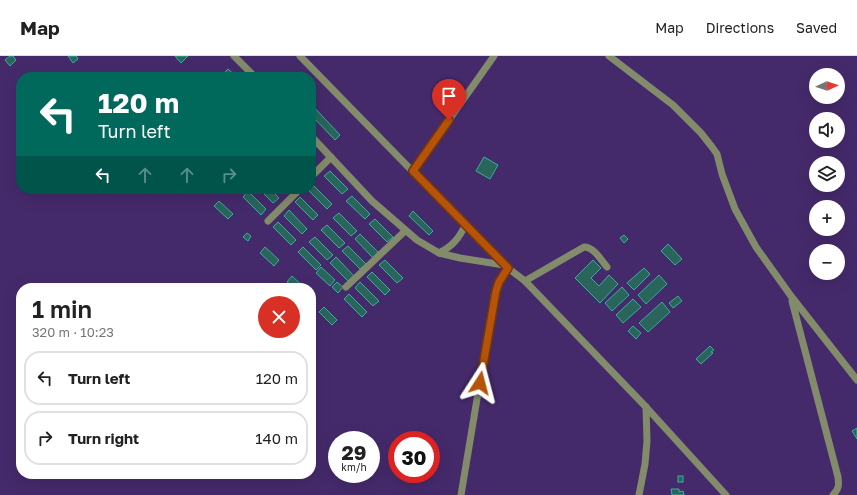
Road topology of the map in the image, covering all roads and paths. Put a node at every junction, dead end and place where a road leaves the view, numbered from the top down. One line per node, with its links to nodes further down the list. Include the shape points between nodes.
1 (234, 56): 5 (street)
2 (300, 56): 7 (street)
3 (494, 56): 10 (street)
4 (609, 56): 21 (street, via 673,105 712,147 717,154 735,209 756,247)
5 (250, 72)
6 (316, 72): 10 (street)
7 (316, 72)
8 (316, 141): 9 (street)
9 (331, 157): 11 (street); 15 (street, via 372,201)
10 (413, 171): 14 (street)
11 (316, 172)
12 (295, 194): 13 (street)
13 (268, 221)
14 (466, 224): 16 (street, via 457,240); 17 (street)
15 (405, 231): 16 (street); 20 (street)
16 (439, 253): 17 (street)
17 (506, 266): 19 (street); 24 (street, via 496,291)
18 (607, 267): 19 (street, via 591,249 584,247)
19 (525, 281): 23 (street)
20 (346, 287)
21 (791, 296): 22 (street); 27 (street, via 838,477 839,484)
22 (857, 380)
23 (646, 407): 25 (street, via 646,456); 26 (street)
24 (461, 495)
25 (639, 495)
26 (726, 495)
27 (833, 495)

